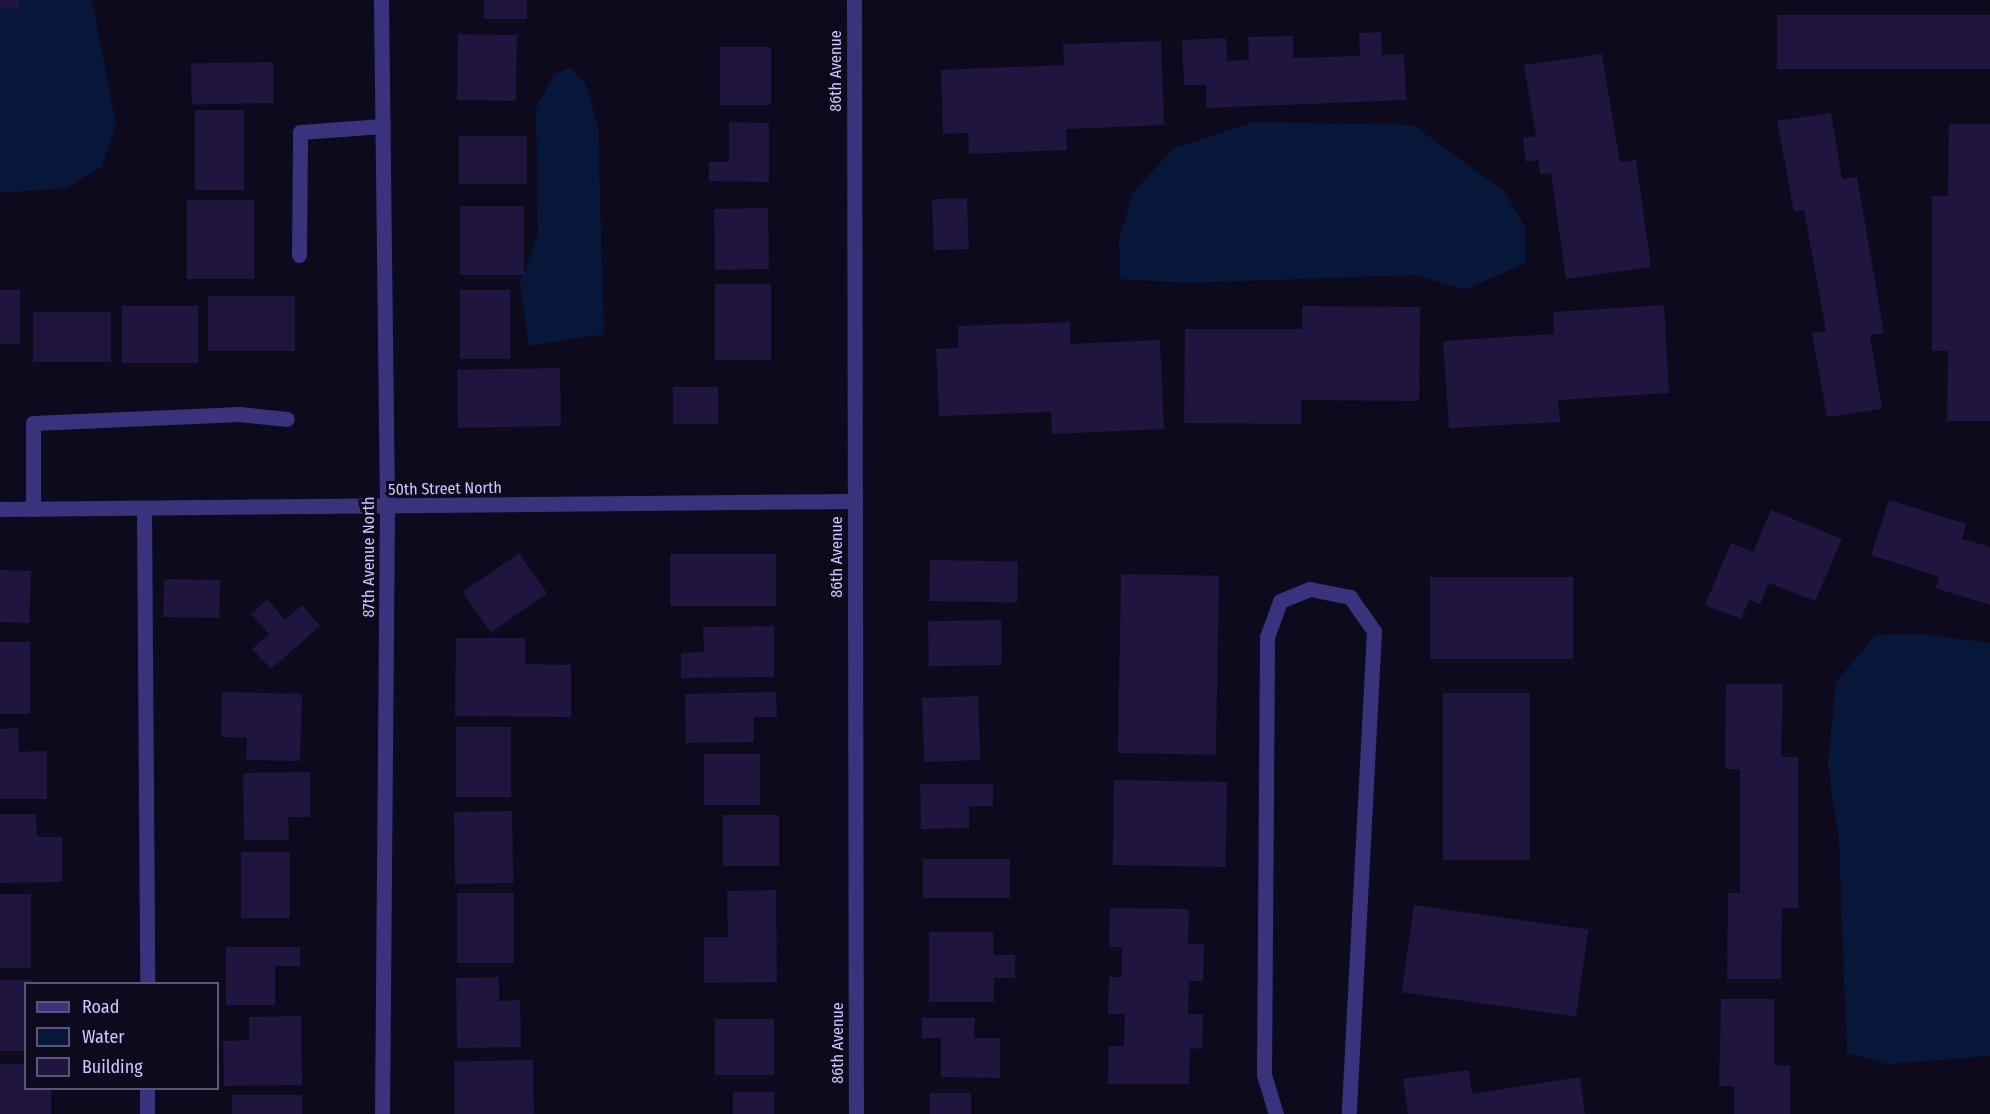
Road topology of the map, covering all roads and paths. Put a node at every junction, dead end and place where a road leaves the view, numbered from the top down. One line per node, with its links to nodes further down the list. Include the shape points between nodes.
1 (381, 0): 3 (street, 87th Avenue North)
2 (854, 0): 6 (street, 86th Avenue)
3 (383, 126): 4 (street, via 300,132); 7 (street, 87th Avenue North)
4 (299, 255)
5 (287, 419): 9 (street, via 240,414 33,423)
6 (855, 501): 7 (street, 50th Street North); 15 (street, 86th Avenue)
7 (387, 507): 10 (street, 50th Street North); 14 (street, 87th Avenue North)
8 (0, 509): 9 (street, 50th Street North)
9 (33, 509): 10 (street, 50th Street North)
10 (144, 509): 11 (street)
11 (147, 982)
12 (147, 1090): 13 (street)
13 (147, 1114)
14 (382, 1114)
15 (856, 1114)
16 (1276, 1114): 17 (street, via 1264,1075 1267,637 1280,601 1310,588 1350,597 1374,631)
17 (1349, 1114)

